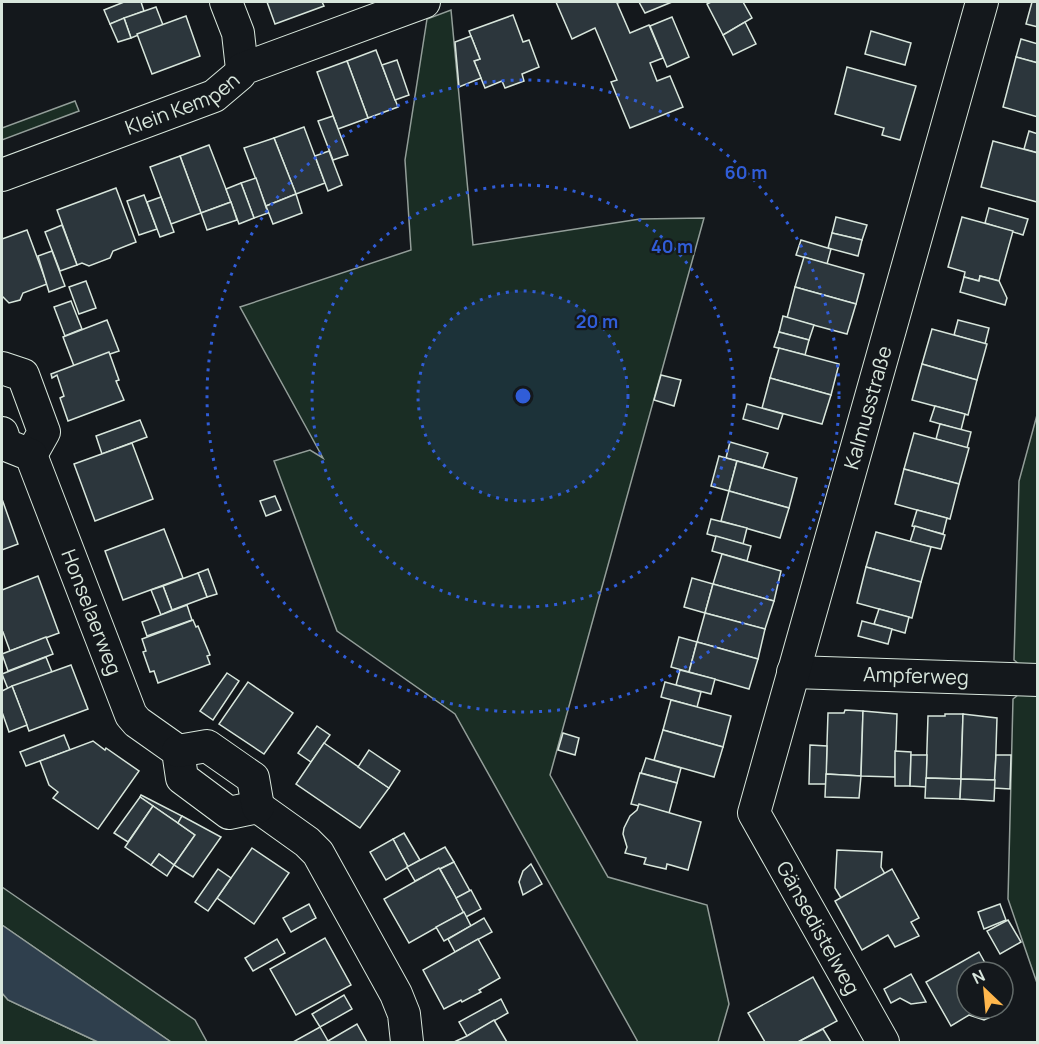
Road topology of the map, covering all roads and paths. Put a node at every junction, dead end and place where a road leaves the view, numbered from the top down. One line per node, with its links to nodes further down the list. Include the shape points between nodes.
1 (226, 2): 4 (street, via 238,33)
2 (424, 2): 4 (street, Klein Kempen)
3 (982, 2): 9 (street, Kalmusstraße)
4 (242, 69): 5 (street, Klein Kempen, via 214,96)
5 (2, 175)
6 (2, 368): 8 (street, via 23,375 44,432)
7 (2, 433): 8 (street, via 6,445)
8 (31, 455): 11 (street, Honselaerweg, via 129,711 137,722)
9 (793, 672): 10 (street, Ampferweg); 13 (street, Kalmusstraße)
10 (1038, 680)
11 (178, 751): 12 (street, via 207,746 253,778); 12 (street, via 182,778 229,813)
12 (258, 807): 14 (street, via 307,842 321,858 396,994 404,1014)
13 (754, 813): 15 (street, Gänsedistelweg)
14 (407, 1042)
15 (883, 1042)

